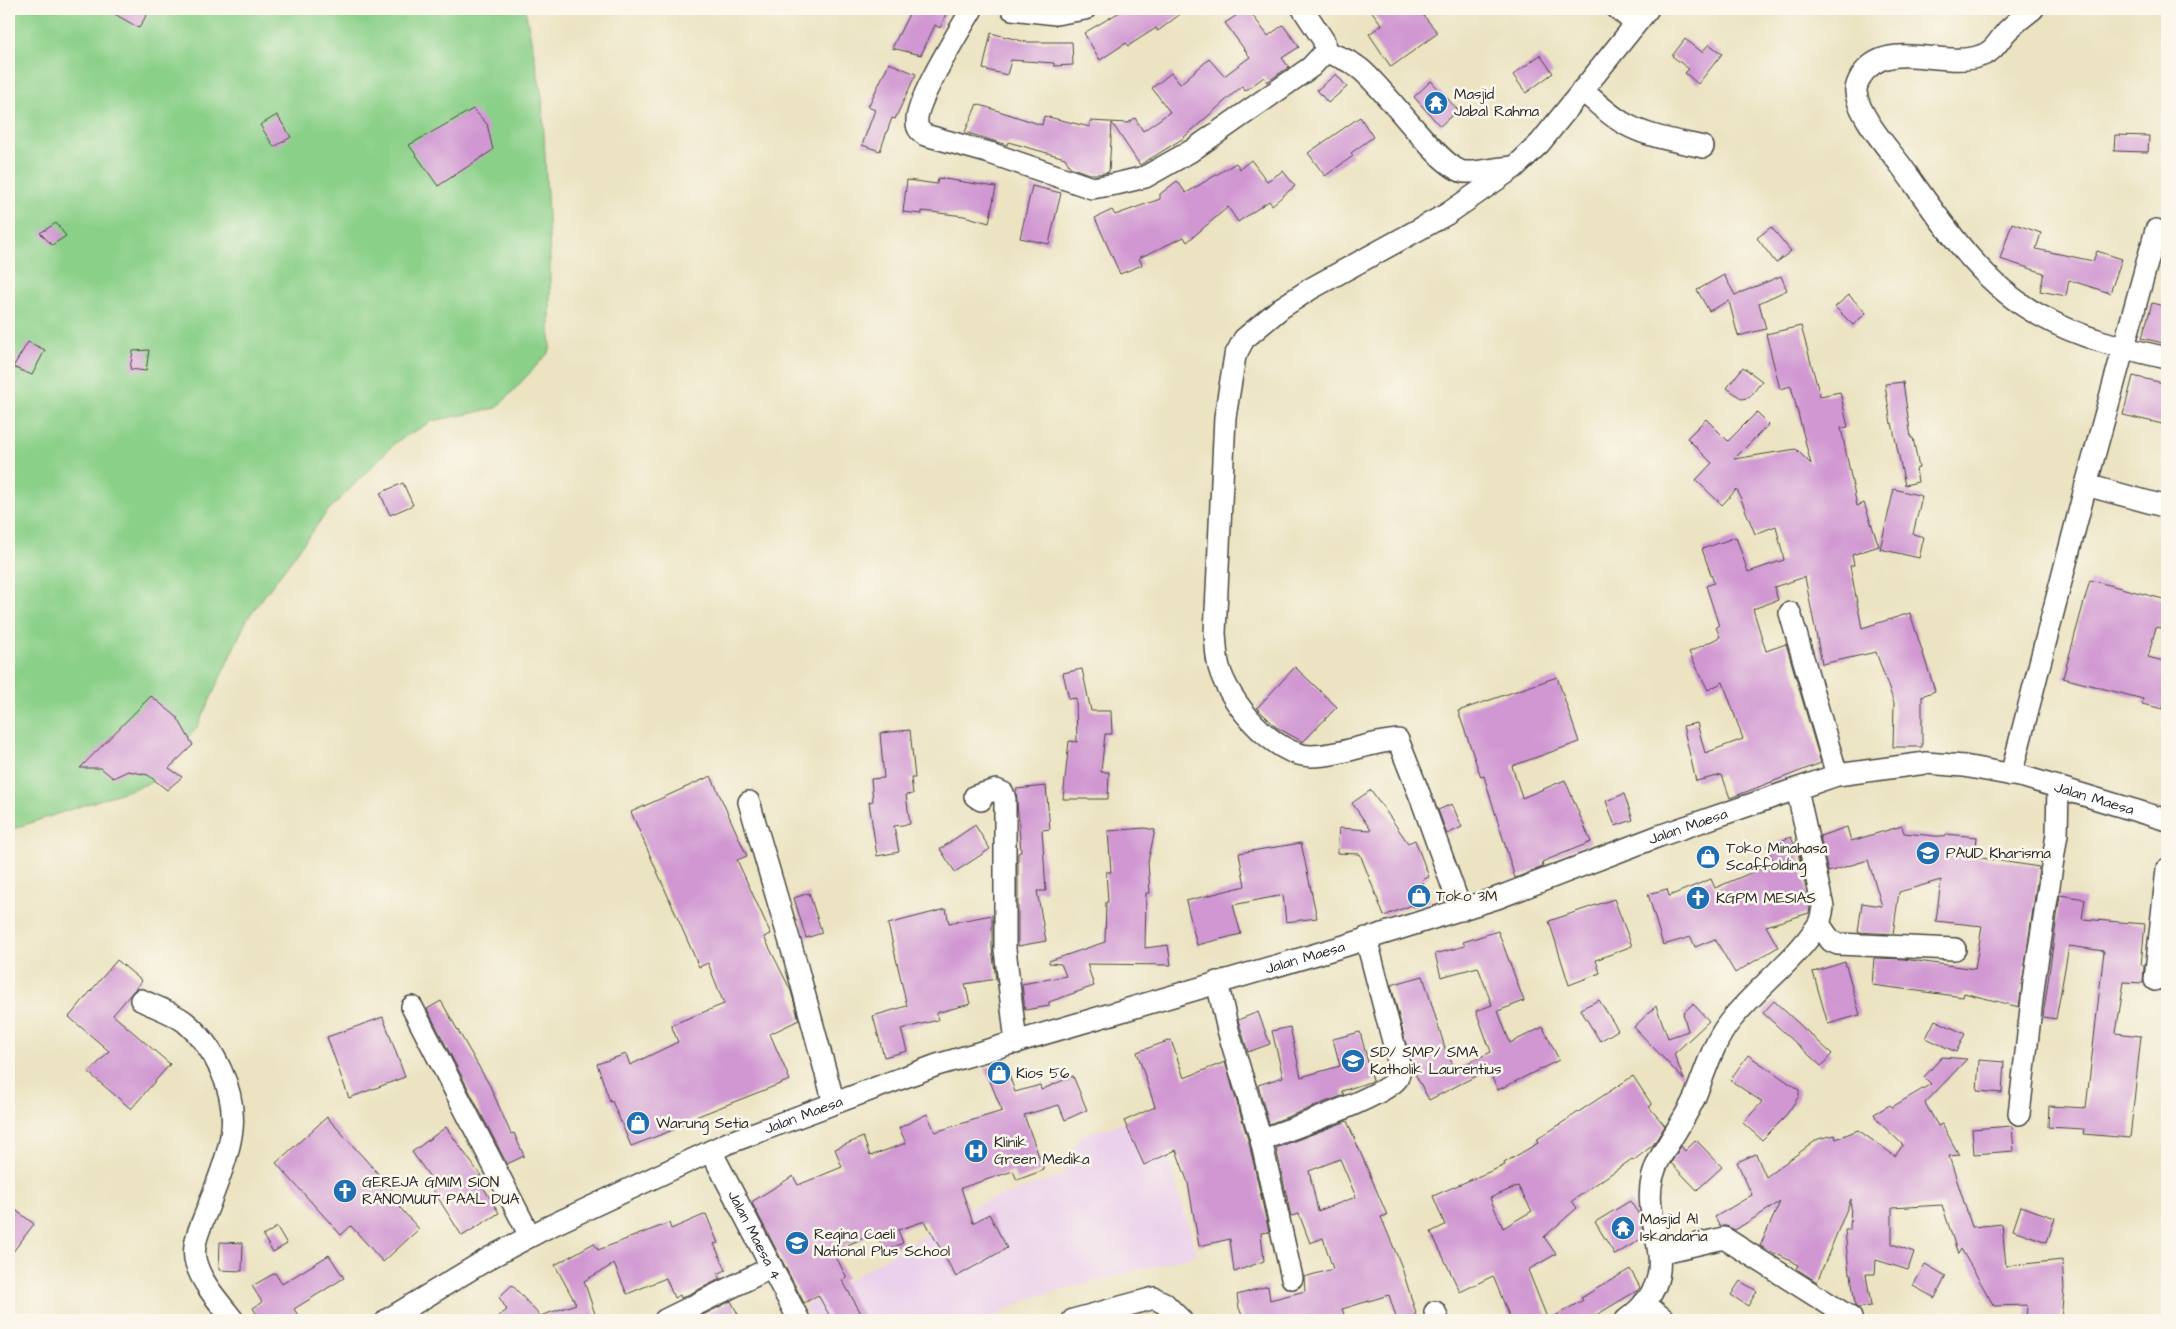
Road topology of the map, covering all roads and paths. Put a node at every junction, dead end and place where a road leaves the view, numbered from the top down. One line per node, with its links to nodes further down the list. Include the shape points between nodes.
1 (972, 9): 8 (street, via 918,112 920,131 1092,188 1145,177 1192,151 1311,67)
2 (1012, 9): 3 (street, via 1056,14)
3 (1085, 9)
4 (1303, 9): 8 (street, via 1324,41)
5 (1618, 9): 7 (street)
6 (2033, 9): 13 (street, via 2007,32 1992,51 1979,57 1947,60 1901,55 1881,60 1867,68 1856,91 1860,106 1930,208 2004,290 2038,315 2105,344)
7 (1641, 16): 9 (street)
8 (1325, 52): 11 (street, via 1344,58 1360,69 1437,153 1454,167 1463,172)
9 (1582, 90): 10 (street, via 1626,125); 11 (street, via 1540,143)
10 (1703, 147)
11 (1515, 167): 26 (street, via 1447,214 1380,249 1281,308 1244,339 1235,356 1225,417 1215,633 1219,668 1236,702 1270,740 1286,751 1310,756 1398,740)
12 (2159, 238): 13 (street)
13 (2124, 348): 14 (street); 15 (street)
14 (2167, 358)
15 (2086, 485): 16 (street); 19 (street)
16 (2167, 507)
17 (1790, 613): 18 (street)
18 (1837, 775): 19 (street, Jalan Maesa, via 1926,763); 21 (street, Jalan Maesa)
19 (2011, 775): 20 (street, Jalan Maesa)
20 (2058, 787): 24 (street, Jalan Maesa); 36 (street, via 2057,834 2034,982)
21 (1797, 789): 26 (street, Jalan Maesa); 27 (street, via 1823,907)
22 (981, 800): 34 (street, via 975,796 996,790 1004,793 1005,949)
23 (749, 802): 35 (street)
24 (2167, 820)
25 (2167, 869): 30 (street)
26 (1460, 910): 28 (street, Jalan Maesa)
27 (1819, 924): 29 (street, via 1831,941 1838,944); 40 (street, via 1729,1022 1684,1118 1659,1159 1651,1180 1649,1203)
28 (1366, 938): 31 (street, Jalan Maesa); 37 (street, via 1400,1068 1398,1078 1376,1093 1326,1116)
29 (1955, 950)
30 (2155, 980)
31 (1217, 982): 34 (street, Jalan Maesa); 37 (street)
32 (141, 1000): 45 (street, via 183,1021 201,1037 215,1056 228,1088 232,1127 228,1151 194,1246 196,1263 208,1287)
33 (412, 1007): 39 (street)
34 (1016, 1042): 35 (street, Jalan Maesa, via 936,1065)
35 (834, 1103): 38 (street, Jalan Maesa)
36 (2020, 1114)
37 (1261, 1140): 42 (street)
38 (711, 1151): 39 (street, Jalan Maesa); 41 (street, Jalan Maesa 4)
39 (530, 1236): 46 (street, Jalan Maesa)
40 (1659, 1253): 43 (street, via 1656,1289); 44 (street, via 1724,1238)
41 (772, 1268): 47 (street); 48 (street, Jalan Maesa 4)
42 (1292, 1278)
43 (1644, 1303): 51 (street); 52 (street)
44 (1851, 1318)
45 (232, 1320)
46 (387, 1320)
47 (665, 1320)
48 (799, 1320)
49 (1073, 1320): 50 (street, via 1154,1298)
50 (1181, 1320)
51 (1626, 1320)
52 (1665, 1320)

